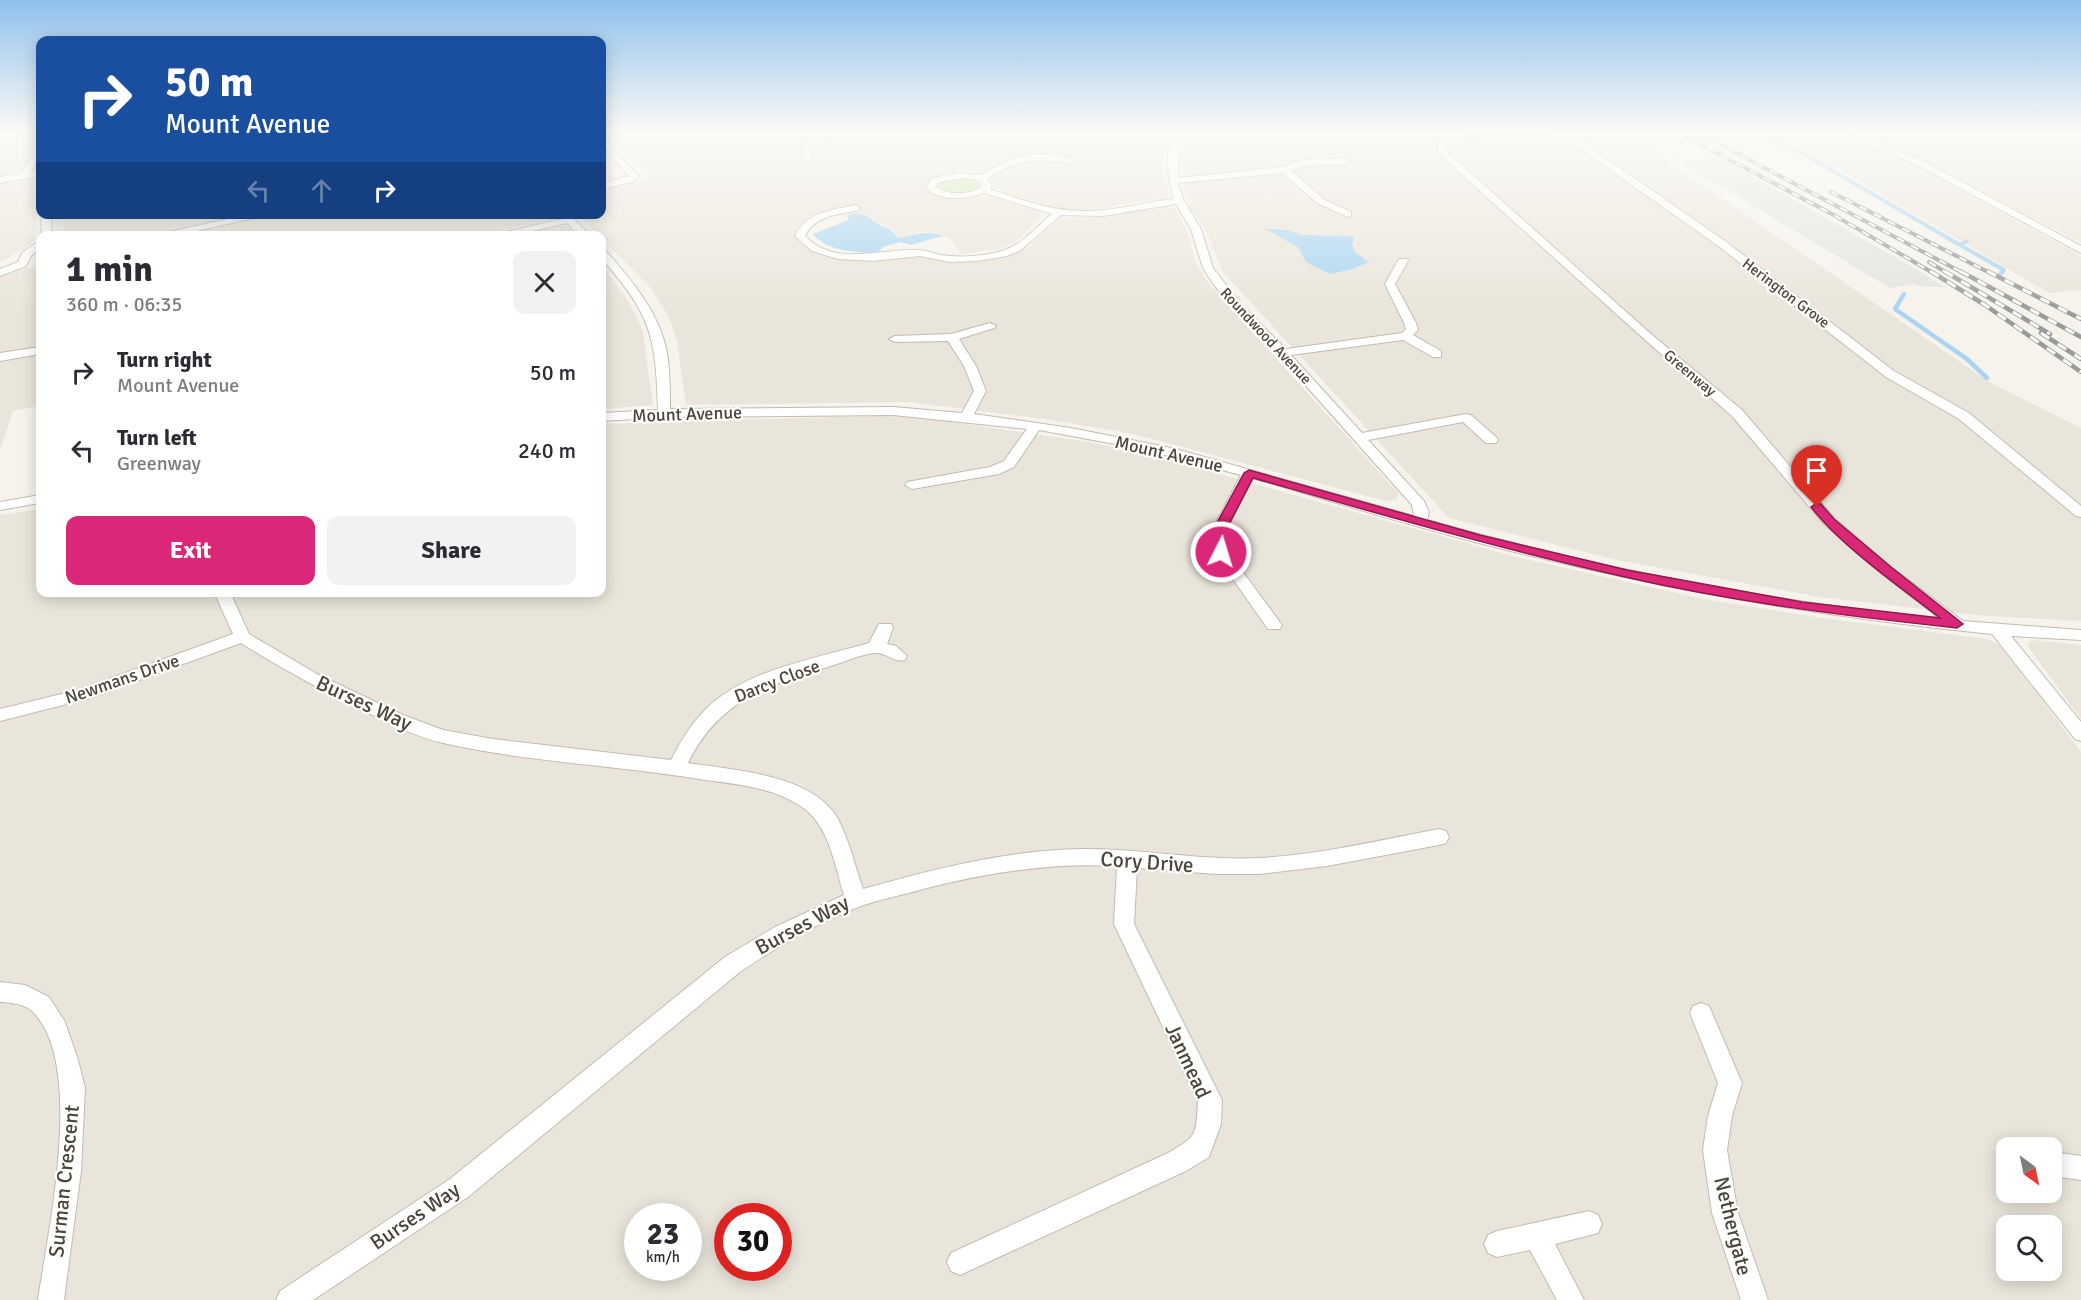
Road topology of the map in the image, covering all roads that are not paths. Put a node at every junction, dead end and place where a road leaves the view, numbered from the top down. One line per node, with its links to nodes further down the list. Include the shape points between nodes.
1 (942, 194): 2 (street)
2 (971, 194)
3 (996, 194): 11 (street)
4 (1177, 194): 9 (street, Roundwood Avenue)
5 (1312, 194): 12 (street)
6 (1488, 194): 45 (street, Greenway, via 1737,412 1830,522)
7 (1653, 194): 42 (street, Herington Grove, via 1890,374 1964,416)
8 (1977, 194): 20 (street)
9 (1179, 201): 11 (street, via 1095,214); 29 (street, Roundwood Avenue, via 1196,229 1208,268 1218,283)
10 (855, 208): 11 (street, via 812,220 800,236 814,247 856,257 917,253 965,258 1017,249)
11 (1058, 213)
12 (1348, 214)
13 (243, 219): 16 (street)
14 (559, 219): 17 (street)
15 (569, 219): 18 (street)
16 (181, 231)
17 (513, 231)
18 (581, 231)
19 (36, 246): 23 (street, via 26,255 26,264)
20 (2081, 250)
21 (606, 258): 32 (street, via 630,286 652,323 660,348)
22 (1403, 261): 25 (street, via 1390,284 1410,322 1412,330)
23 (0, 273)
24 (990, 326): 26 (street)
25 (1405, 336): 29 (street); 30 (street)
26 (952, 337): 27 (street); 34 (street, via 980,391)
27 (895, 339)
28 (36, 352): 31 (street)
29 (1283, 354): 36 (street, Roundwood Avenue)
30 (1437, 354)
31 (0, 357)
32 (664, 413): 33 (street, Mount Avenue); 34 (street, Mount Avenue, via 893,411)
33 (606, 417)
34 (966, 417): 35 (street, Mount Avenue)
35 (1034, 428): 38 (street, Mount Avenue, via 1126,442); 39 (street, via 1009,464 994,471)
36 (1360, 437): 37 (street, via 1466,418); 43 (street, Roundwood Avenue, via 1419,504)
37 (1491, 440)
38 (1249, 473): 43 (street, Mount Avenue); 46 (street, via 1218,532 1221,552)
39 (912, 485)
40 (36, 500): 41 (street)
41 (0, 506)
42 (2081, 513)
43 (1420, 522): 45 (street, Mount Avenue, via 1678,585 1802,606)
44 (224, 597): 50 (street)
45 (1957, 624): 48 (street, Mount Avenue)
46 (1274, 625)
47 (885, 628): 51 (street)
48 (1997, 629): 49 (street, Mount Avenue); 54 (street)
49 (2081, 635)
50 (242, 637): 53 (street, Newmans Drive, via 81,695); 55 (street, Burses Way, via 311,678 397,720 441,736)
51 (875, 647): 52 (street); 55 (street, Darcy Close, via 782,676 727,701 708,717 686,746)
52 (899, 656)
53 (0, 715)
54 (2081, 734)
55 (676, 768): 58 (street, Burses Way, via 770,783 805,799 830,822)
56 (1439, 837): 57 (street, Cory Drive, via 1262,866)
57 (1127, 860): 58 (street, Cory Drive, via 1082,857 983,868); 66 (street, Janmead, via 1124,924 1210,1100 1209,1124 1200,1148)
58 (856, 899): 68 (street, Burses Way, via 782,933 733,964 459,1188)
59 (0, 992): 67 (street, Surman Crescent, via 25,994 41,1004 54,1022 73,1088 69,1171)
60 (1701, 1013): 70 (street, Nethergate, via 1730,1083 1715,1150 1725,1213)
61 (2062, 1165): 62 (street)
62 (2081, 1168)
63 (1589, 1224): 64 (street)
64 (1537, 1236): 65 (street); 69 (street)
65 (1497, 1244)
66 (960, 1262)
67 (51, 1300)
68 (289, 1300)
69 (1571, 1300)
70 (1755, 1300)

